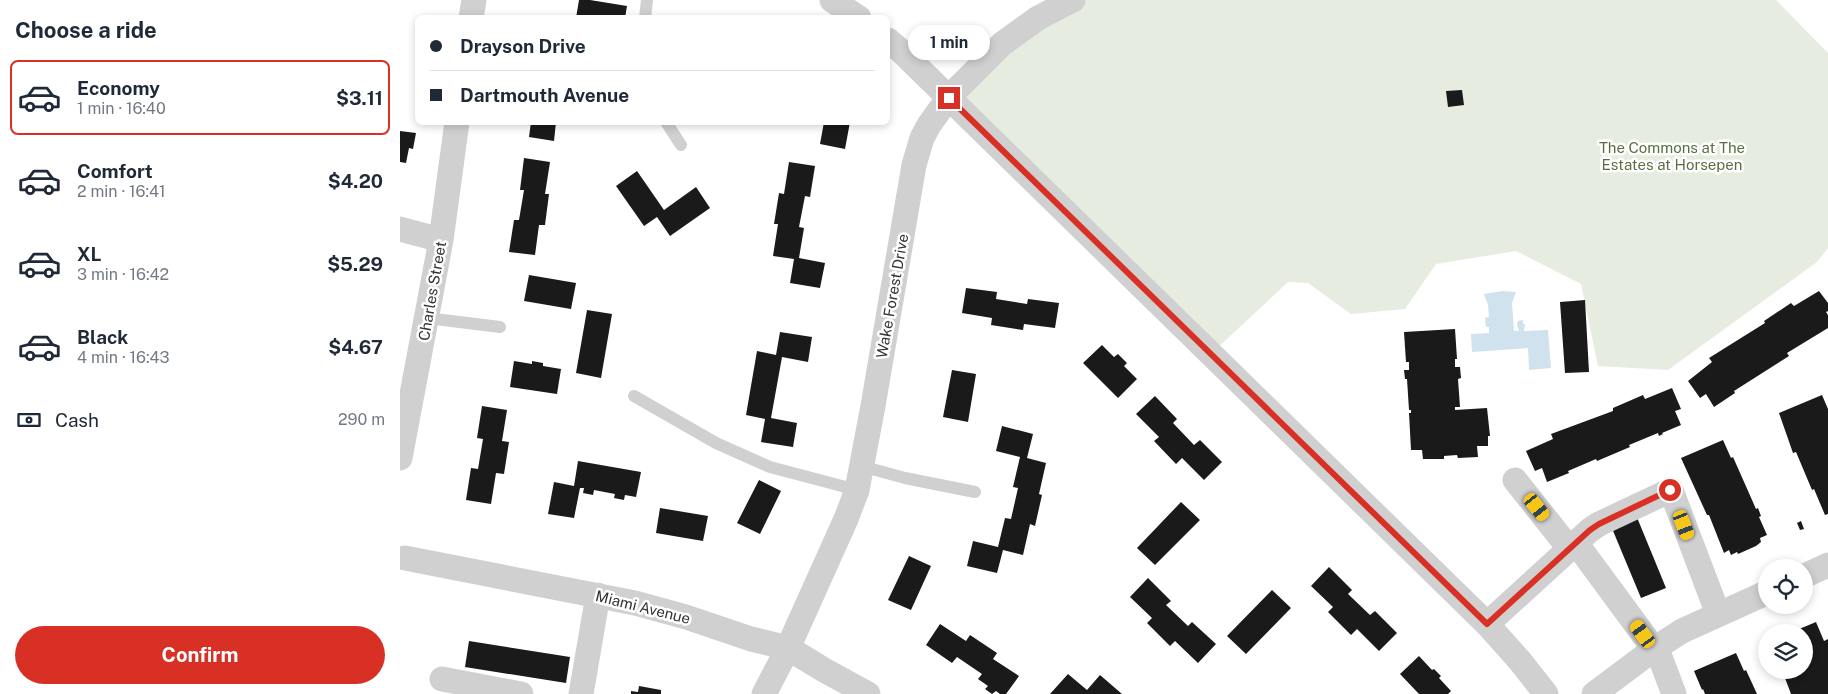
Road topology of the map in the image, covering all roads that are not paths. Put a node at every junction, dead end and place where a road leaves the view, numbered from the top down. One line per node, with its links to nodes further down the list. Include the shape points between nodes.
1 (474, 0): 5 (street)
2 (647, 0): 6 (lane)
3 (832, 0): 7 (street)
4 (1073, 0): 9 (street, Wake Forest Drive, via 1038,18 1002,44)
5 (472, 15)
6 (645, 15)
7 (854, 15)
8 (890, 42): 9 (street)
9 (949, 98): 19 (street, Wake Forest Drive, via 928,125 914,165); 29 (street)
10 (457, 125): 14 (street, Charles Street)
11 (668, 125): 12 (lane)
12 (681, 145)
13 (400, 229): 14 (street)
14 (441, 240): 15 (street, Charles Street)
15 (428, 318): 16 (lane); 18 (street, Charles Street)
16 (500, 327)
17 (634, 396): 19 (lane, via 716,443 770,467)
18 (400, 458)
19 (859, 478): 21 (lane, via 905,478); 30 (street, Wake Forest Drive, via 846,520)
20 (1515, 480): 22 (street)
21 (975, 492)
22 (1573, 546): 28 (street, via 1599,524 1670,490); 29 (street); 31 (street)
23 (402, 558): 26 (street, Miami Avenue)
24 (1828, 565): 25 (street)
25 (1813, 572)
26 (598, 596): 30 (street, Miami Avenue, via 635,603); 34 (street)
27 (1758, 596): 28 (street)
28 (1718, 614): 31 (street)
29 (1487, 624): 37 (street)
30 (788, 648): 35 (street, Wake Forest Drive); 36 (street, Miami Avenue)
31 (1654, 649): 38 (street); 39 (street)
32 (442, 679): 33 (street)
33 (521, 694)
34 (581, 694)
35 (764, 694)
36 (868, 694)
37 (1546, 694)
38 (1594, 694)
39 (1674, 694)

